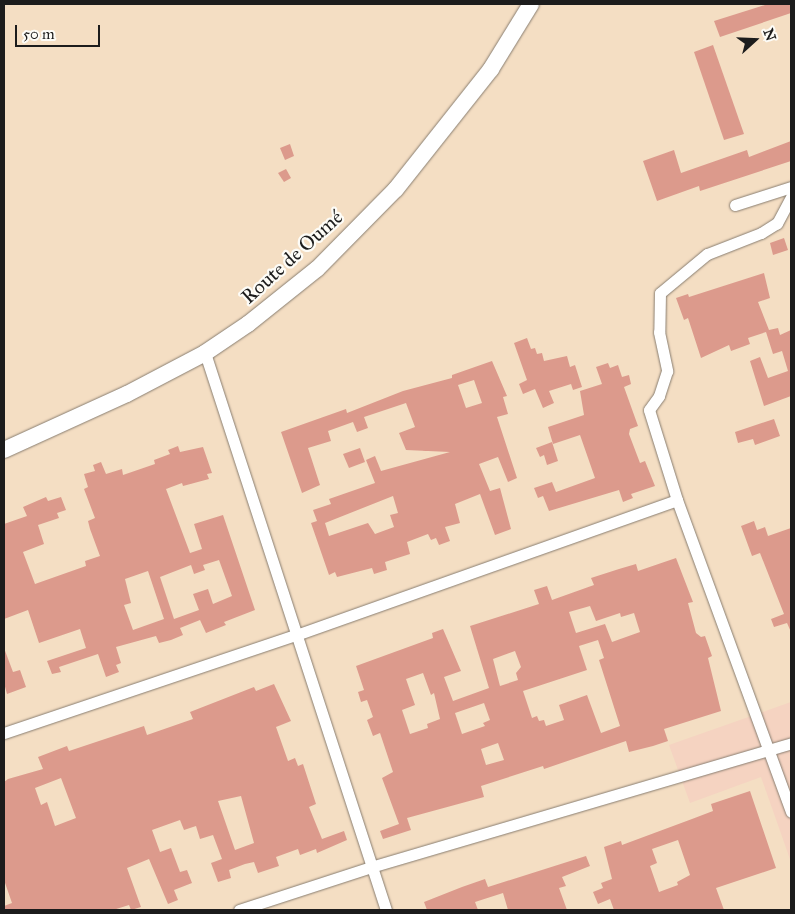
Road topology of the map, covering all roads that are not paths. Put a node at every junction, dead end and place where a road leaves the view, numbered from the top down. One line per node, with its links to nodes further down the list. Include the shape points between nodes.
1 (531, 4): 5 (main road, Route de Oumé, via 491,69 396,189 317,269 248,324)
2 (791, 187): 4 (street)
3 (791, 197): 7 (street, via 777,223 761,233 707,254 660,293 659,332 667,371 659,396 649,410)
4 (735, 205)
5 (205, 353): 6 (main road, Route de Oumé, via 127,394); 8 (street)
6 (4, 450)
7 (677, 500): 8 (street); 11 (street)
8 (296, 635): 9 (street); 13 (street)
9 (4, 733)
10 (791, 743): 11 (street)
11 (768, 751): 12 (street); 13 (street)
12 (791, 812)
13 (371, 867): 14 (street); 15 (street)
14 (239, 910)
15 (386, 910)

